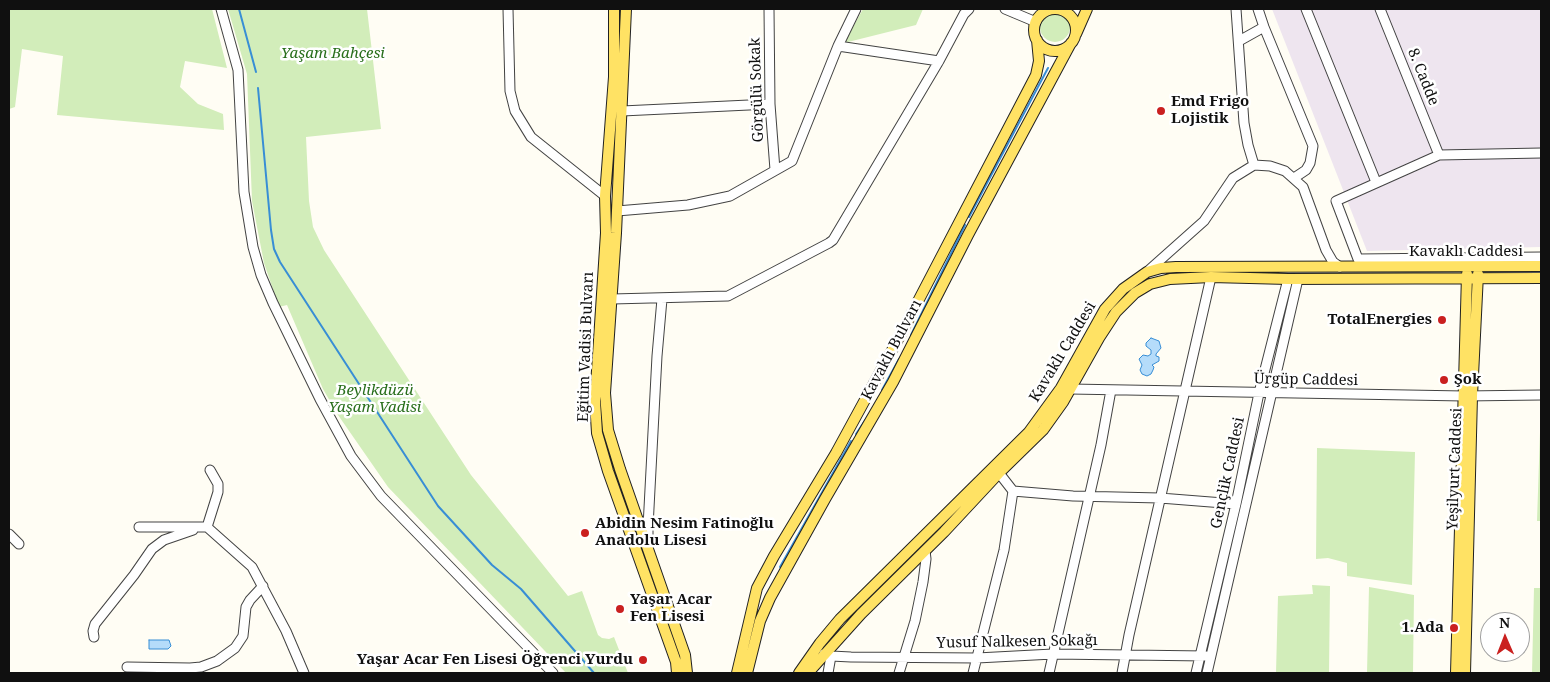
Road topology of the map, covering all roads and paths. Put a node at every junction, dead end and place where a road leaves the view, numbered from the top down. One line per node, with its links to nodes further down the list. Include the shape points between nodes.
1 (221, 9): 76 (street, via 238,70 244,192 252,247 273,303 320,399 350,456 381,496)
2 (508, 9): 30 (street, via 510,91 515,111 531,137)
3 (614, 9): 30 (main road, Eğitim Vadisi Bulvarı, via 614,77)
4 (626, 9): 23 (main road, Eğitim Vadisi Bulvarı)
5 (769, 9): 22 (street, Görgülü Sokak)
6 (856, 9): 20 (street)
7 (969, 9): 21 (street)
8 (1005, 9): 15 (street)
9 (1087, 9): 18 (main road, Kavaklı Bulvarı)
10 (1236, 9): 19 (street)
11 (1258, 9): 16 (street)
12 (1306, 9): 29 (street)
13 (1380, 9): 25 (street, 8. Cadde)
14 (1049, 10): 15 (main road); 18 (main road, via 1068,13 1075,24)
15 (1036, 22): 17 (main road, Kavaklı Bulvarı)
16 (1264, 27): 19 (street); 28 (street, via 1313,146 1306,170)
17 (1037, 40): 18 (main road, via 1054,51 1066,48); 79 (main road, Kavaklı Bulvarı, via 1039,61 1036,75 902,332 757,588)
18 (1073, 40): 80 (main road, Kavaklı Bulvarı, via 893,382 767,604)
19 (1239, 41): 26 (street, via 1244,123)
20 (838, 46): 21 (street); 27 (street, via 792,161)
21 (939, 61): 43 (street, via 833,240 728,296)
22 (770, 104): 23 (street); 27 (street, Görgülü Sokak)
23 (622, 111): 32 (main road, Eğitim Vadisi Bulvarı)
24 (1541, 153): 25 (street)
25 (1440, 155): 29 (street)
26 (1254, 165): 28 (street, via 1270,166); 37 (street, via 1233,178 1204,222)
27 (775, 170): 32 (street, via 730,196 688,205)
28 (1294, 178): 36 (street, via 1303,188 1326,250)
29 (1376, 182): 33 (street, via 1336,201 1358,259)
30 (605, 196): 31 (main road, Eğitim Vadisi Bulvarı)
31 (606, 210): 32 (main road); 77 (main road, Eğitim Vadisi Bulvarı, via 595,402 597,433 676,662)
32 (617, 211): 42 (main road, Eğitim Vadisi Bulvarı)
33 (1541, 257)
34 (1473, 266): 35 (main road, Kavaklı Caddesi); 36 (main road, Kavaklı Caddesi); 41 (main road, Yeşilyurt Caddesi)
35 (1541, 266)
36 (1340, 267): 37 (main road, Kavaklı Caddesi, via 1176,267)
37 (1147, 272): 81 (main road, Kavaklı Caddesi, via 1123,289 1105,309 1061,388 1030,432 840,619)
38 (1211, 277): 40 (main road, Kavaklı Caddesi); 44 (main road, Kavaklı Caddesi, via 1170,279 1150,284 1135,293 1116,312); 46 (street)
39 (1541, 278): 41 (main road, Kavaklı Caddesi)
40 (1293, 279): 41 (main road, Kavaklı Caddesi); 47 (street, Gençlik Caddesi); 48 (street, Gençlik Caddesi)
41 (1472, 279): 50 (main road, Yeşilyurt Caddesi)
42 (612, 299): 43 (street); 61 (main road, Eğitim Vadisi Bulvarı, via 605,393 608,430)
43 (662, 299): 61 (street)
44 (1070, 389): 45 (street, Ürgüp Caddesi); 52 (main road, Kavaklı Caddesi, via 1055,416)
45 (1111, 390): 46 (street, Ürgüp Caddesi); 54 (street)
46 (1185, 392): 47 (street, Ürgüp Caddesi); 55 (street)
47 (1259, 393): 48 (street, Ürgüp Caddesi); 56 (street, Gençlik Caddesi)
48 (1270, 393): 50 (street, Ürgüp Caddesi); 71 (street, Gençlik Caddesi)
49 (1541, 395): 50 (street, Ürgüp Caddesi)
50 (1468, 396): 63 (main road, Yeşilyurt Caddesi)
51 (210, 470): 58 (street, via 218,484 218,492)
52 (999, 473): 53 (street); 62 (main road, Kavaklı Caddesi)
53 (1013, 491): 54 (street); 72 (street, via 1004,550)
54 (1089, 496): 55 (street); 66 (street)
55 (1160, 498): 56 (street); 67 (street)
56 (1236, 504): 69 (street, Gençlik Caddesi)
57 (139, 527): 58 (street)
58 (203, 528): 64 (street, via 252,567); 65 (street, via 164,540 152,549 95,624)
59 (9, 534): 60 (street)
60 (19, 544)
61 (648, 548): 78 (main road, Eğitim Vadisi Bulvarı, via 685,654)
62 (925, 551): 68 (main road, Kavaklı Caddesi, via 861,614); 70 (street, via 915,621)
63 (1464, 580): 90 (main road, Yeşilyurt Caddesi); 91 (main road, Yeşilyurt Caddesi)
64 (264, 586): 74 (street, via 246,608 243,636 235,648 201,667); 75 (street)
65 (94, 636)
66 (1053, 654): 67 (street, Yusuf Nalkesen Sokağı); 72 (street, Yusuf Nalkesen Sokağı); 86 (street)
67 (1127, 654): 69 (street, Yusuf Nalkesen Sokağı); 87 (street)
68 (828, 655): 70 (street, Yusuf Nalkesen Sokağı); 82 (main road, Kavaklı Caddesi); 83 (street)
69 (1201, 655): 71 (street, Yusuf Nalkesen Sokağı); 88 (street, Gençlik Caddesi)
70 (903, 657): 72 (street, Yusuf Nalkesen Sokağı); 84 (street)
71 (1211, 657): 89 (street, Gençlik Caddesi)
72 (977, 658): 85 (street)
73 (127, 667): 74 (street)
74 (161, 670)
75 (304, 673)
76 (553, 673)
77 (677, 673)
78 (687, 673)
79 (737, 673)
80 (747, 673)
81 (799, 673)
82 (808, 673)
83 (828, 673)
84 (900, 673)
85 (973, 673)
86 (1049, 673)
87 (1122, 673)
88 (1196, 673)
89 (1207, 673)
90 (1456, 673)
91 (1465, 673)

